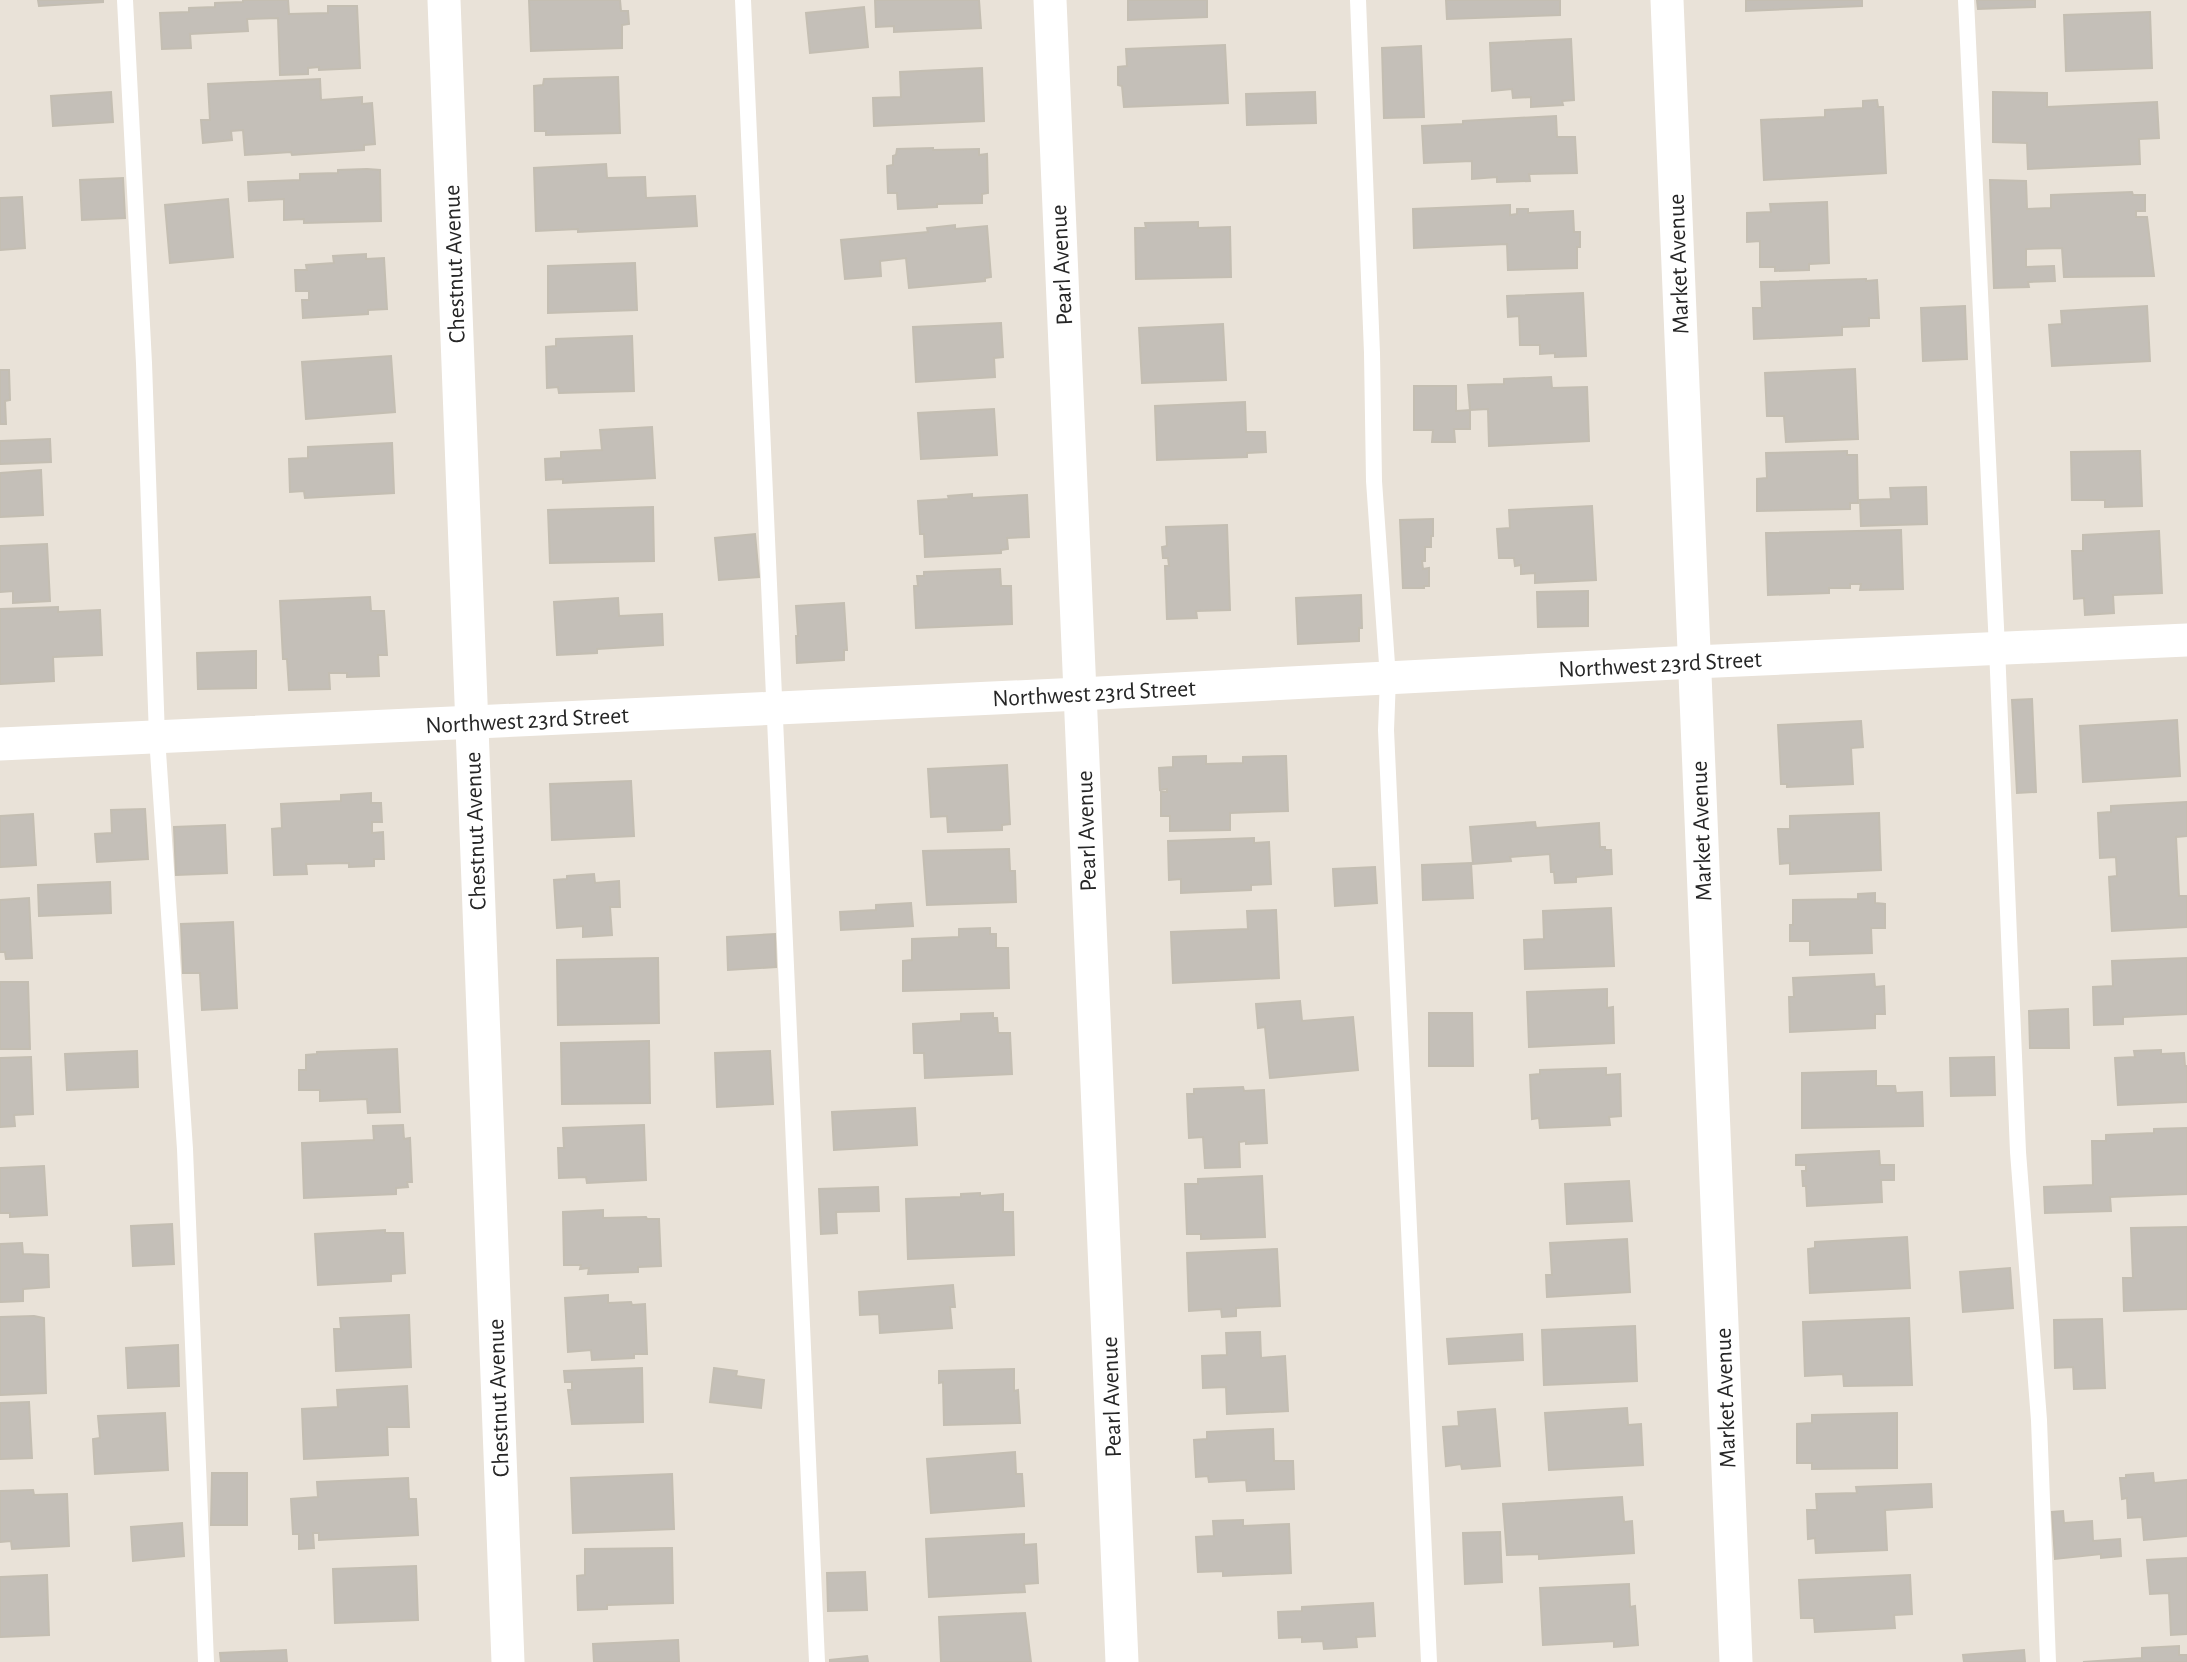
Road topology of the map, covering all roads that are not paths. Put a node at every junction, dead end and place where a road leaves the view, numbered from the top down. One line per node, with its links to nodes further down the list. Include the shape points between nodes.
1 (125, 0): 15 (lane)
2 (444, 0): 14 (street, Chestnut Avenue)
3 (743, 0): 13 (lane)
4 (1050, 0): 12 (street, Pearl Avenue)
5 (1358, 0): 11 (lane, via 1374,481)
6 (1667, 0): 10 (street, Market Avenue)
7 (1966, 0): 9 (lane)
8 (2187, 640): 9 (street, Northwest 23rd Street)
9 (1997, 648): 10 (street, Northwest 23rd Street); 23 (lane, via 2018,1152 2039,1420)
10 (1694, 662): 11 (street, Northwest 23rd Street); 22 (street, Market Avenue)
11 (1388, 678): 12 (street, Northwest 23rd Street); 21 (lane, via 1386,730)
12 (1080, 694): 13 (street, Northwest 23rd Street); 20 (street, Pearl Avenue)
13 (775, 708): 14 (street, Northwest 23rd Street); 19 (lane)
14 (471, 722): 15 (street, Northwest 23rd Street); 18 (street, Chestnut Avenue)
15 (158, 737): 16 (street, Northwest 23rd Street); 17 (lane, via 185,1149)
16 (0, 744)
17 (206, 1662)
18 (508, 1662)
19 (817, 1662)
20 (1122, 1662)
21 (1429, 1662)
22 (1736, 1662)
23 (2048, 1662)

